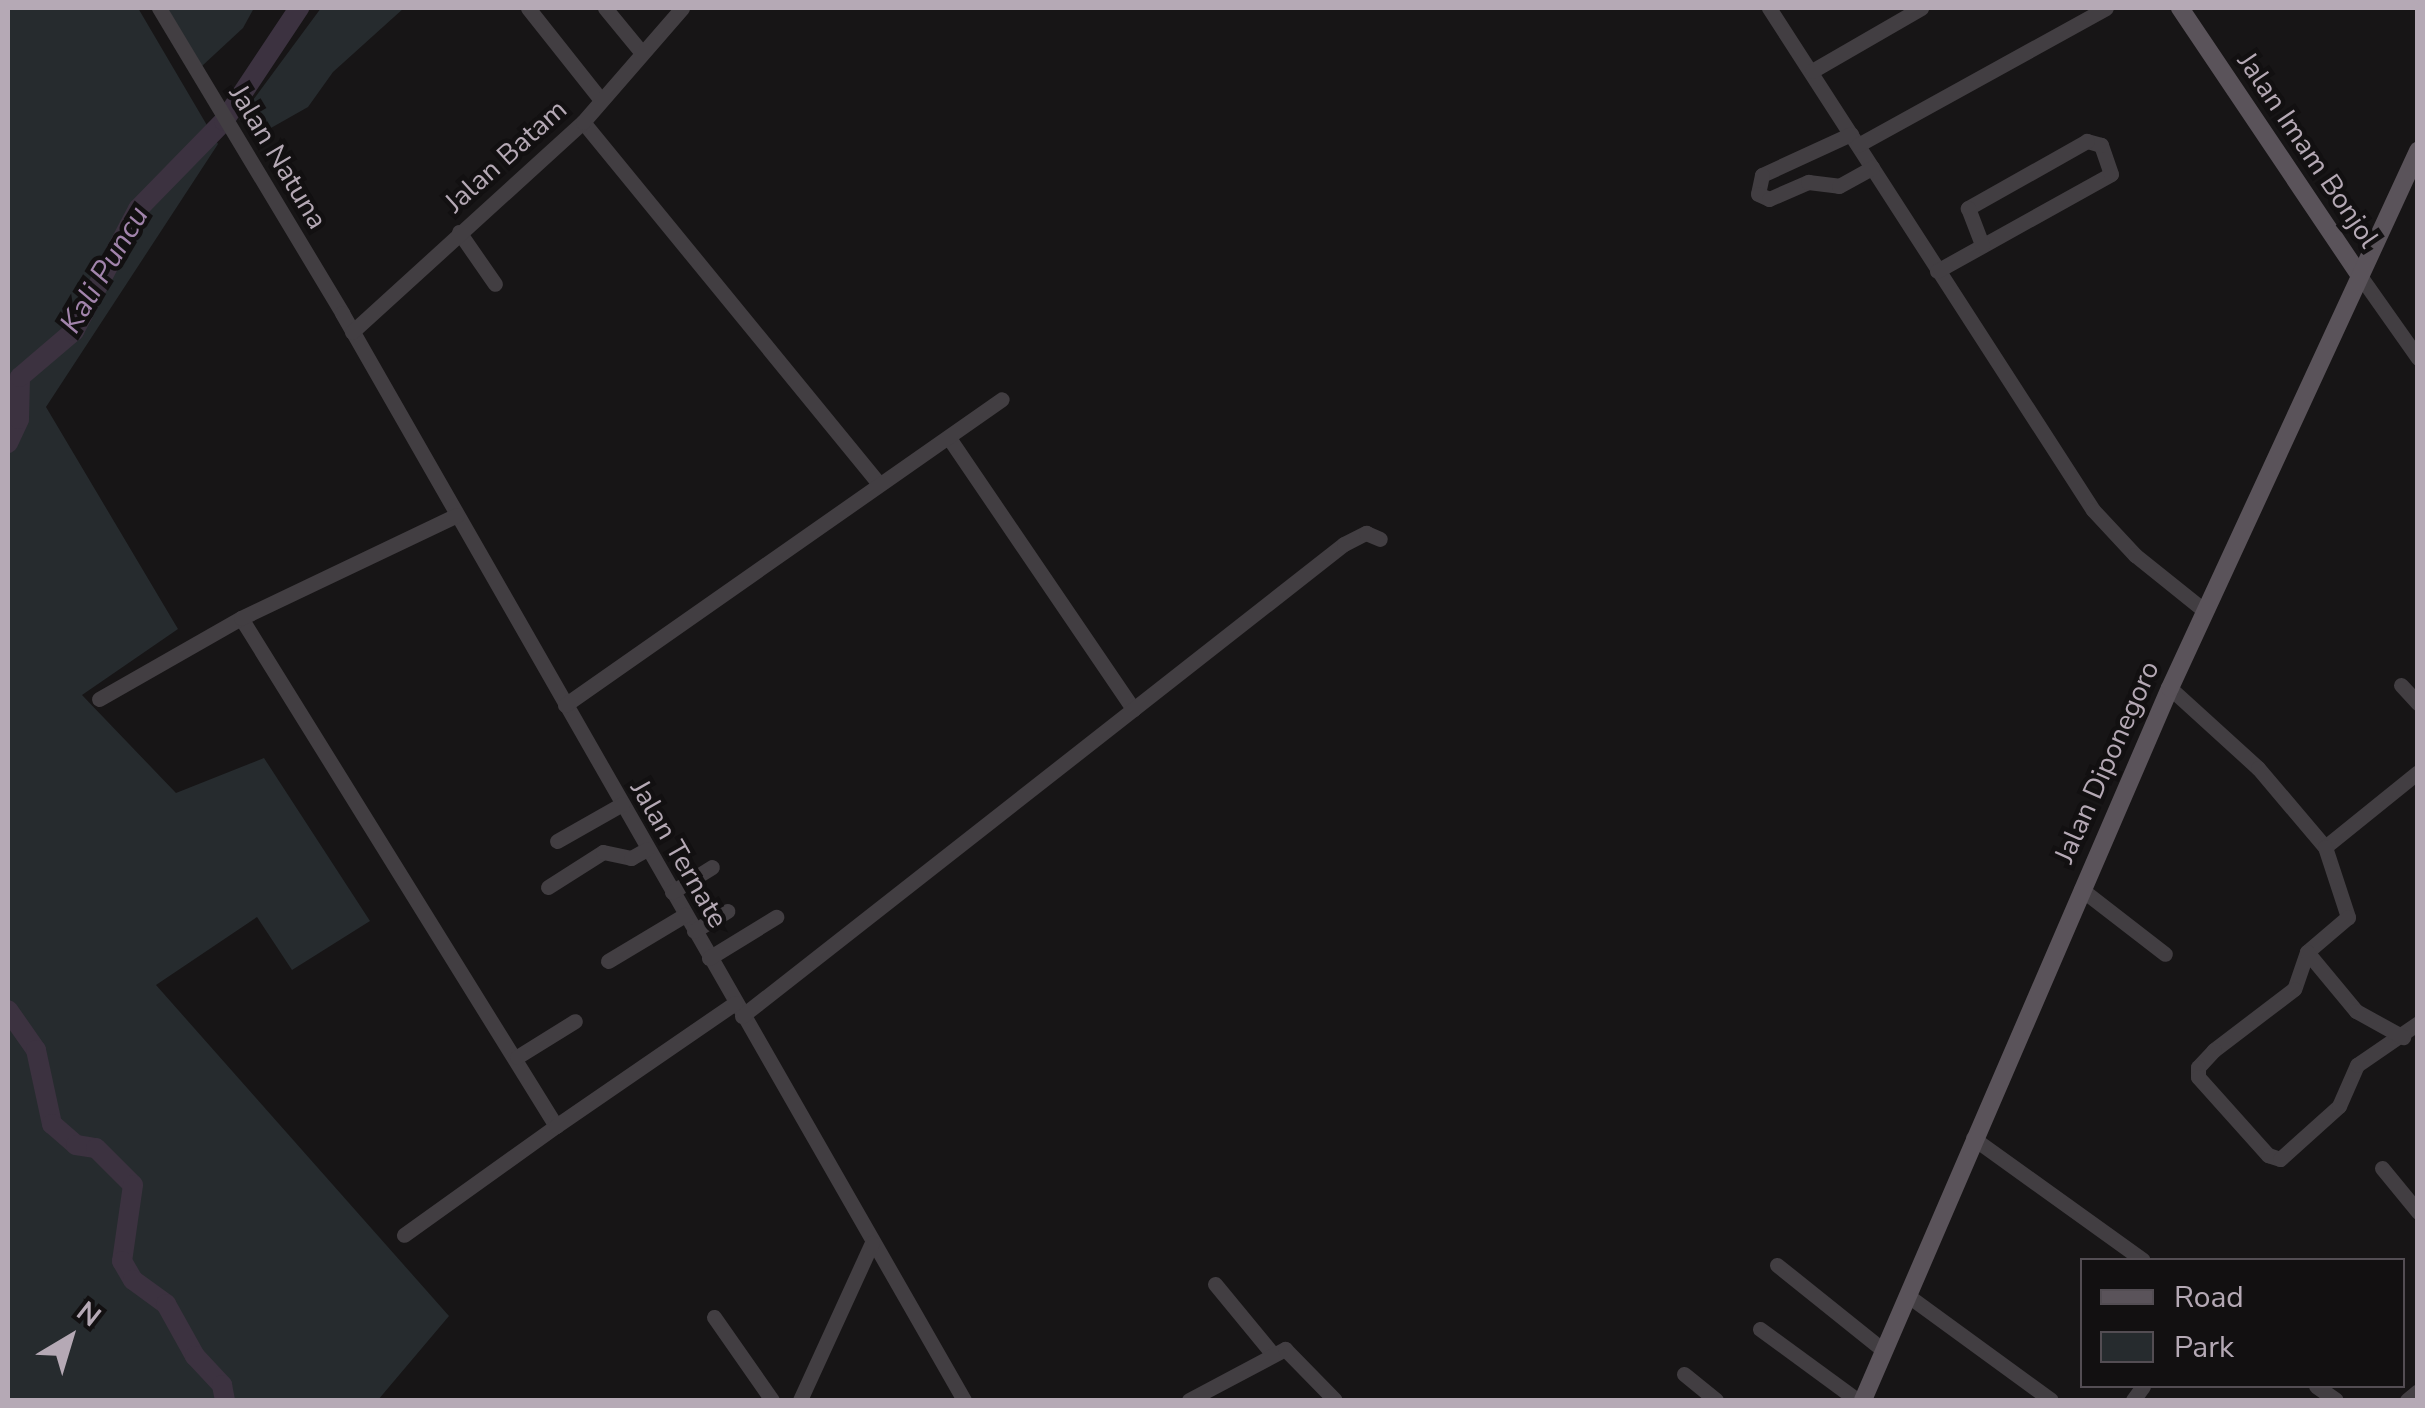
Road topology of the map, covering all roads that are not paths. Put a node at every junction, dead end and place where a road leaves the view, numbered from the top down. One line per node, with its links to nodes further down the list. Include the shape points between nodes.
1 (159, 8): 21 (street, Jalan Natuna)
2 (528, 8): 11 (street)
3 (604, 8): 9 (street)
4 (680, 8): 9 (street, Jalan Batam)
5 (1769, 8): 10 (street)
6 (1921, 8): 10 (street)
7 (2106, 8): 13 (street)
8 (2184, 9): 19 (main road, Jalan Imam Bonjol)
9 (642, 53): 11 (street, Jalan Batam)
10 (1812, 71): 13 (street)
11 (601, 100): 12 (street, Jalan Batam)
12 (583, 122): 16 (street, Jalan Batam); 25 (street)
13 (1854, 139): 15 (street); 15 (street, via 1762,175 1758,194 1769,199 1808,182 1839,186)
14 (2418, 152): 19 (main road, Jalan Diponegoro)
15 (1872, 168): 18 (street)
16 (459, 232): 20 (street); 21 (street, Jalan Batam)
17 (1982, 245): 17 (street, via 2111,174 2100,145 2087,141 1968,208); 18 (street)
18 (1937, 271): 28 (street, via 2093,510 2135,556)
19 (2358, 273): 22 (street); 28 (main road, Jalan Diponegoro)
20 (495, 284)
21 (352, 332): 26 (street, Jalan Ternate)
22 (2418, 358)
23 (1002, 399): 24 (street)
24 (950, 438): 25 (street); 35 (street)
25 (879, 483): 34 (street)
26 (457, 515): 29 (street); 34 (street, Jalan Ternate)
27 (1380, 539): 35 (street, via 1366,533 1344,544)
28 (2205, 611): 31 (main road, Jalan Diponegoro)
29 (240, 618): 32 (street); 57 (street)
30 (2401, 685): 33 (street)
31 (2170, 688): 39 (street, via 2284,794); 43 (main road, Jalan Diponegoro)
32 (99, 699)
33 (2418, 703)
34 (565, 705): 37 (street, Jalan Ternate)
35 (1134, 709): 53 (street)
36 (2418, 772): 39 (street)
37 (622, 804): 38 (street); 40 (street, Jalan Ternate)
38 (557, 840)
39 (2324, 847): 49 (street, via 2349,914)
40 (647, 849): 42 (street, via 631,858 603,852); 44 (street, Jalan Ternate)
41 (712, 867): 44 (street)
42 (548, 887)
43 (2081, 890): 50 (street); 59 (main road, Jalan Diponegoro)
44 (672, 892): 46 (street, Jalan Ternate)
45 (727, 911): 48 (street)
46 (685, 914): 48 (street, Jalan Ternate); 52 (street)
47 (776, 917): 51 (street)
48 (694, 932): 51 (street, Jalan Ternate)
49 (2307, 952): 56 (street, via 2356,1011); 56 (street, via 2294,989 2228,1037 2197,1070 2271,1158 2283,1158 2339,1106 2357,1065)
50 (2165, 954)
51 (709, 958): 53 (street, Jalan Ternate)
52 (608, 961)
53 (739, 1009): 58 (street); 63 (street, Jalan Ternate)
54 (575, 1021): 57 (street)
55 (2418, 1022): 56 (street)
56 (2402, 1037)
57 (517, 1057): 58 (street)
58 (556, 1126): 62 (street)
59 (1973, 1138): 64 (street); 67 (main road, Jalan Diponegoro)
60 (2382, 1168): 61 (street)
61 (2418, 1212)
62 (404, 1235)
63 (872, 1243): 75 (street); 76 (street, Jalan Ternate)
64 (2140, 1258)
65 (1777, 1265): 70 (street)
66 (1215, 1284): 71 (street)
67 (1907, 1295): 70 (main road, Jalan Diponegoro); 81 (street)
68 (714, 1317): 74 (street)
69 (1760, 1329): 80 (street)
70 (1882, 1349): 80 (main road, Jalan Diponegoro)
71 (1271, 1352): 77 (street); 78 (street, via 1294,1353)
72 (1684, 1374): 79 (street)
73 (2418, 1391): 82 (street)
74 (772, 1400)
75 (800, 1400)
76 (964, 1400)
77 (1189, 1400)
78 (1335, 1400)
79 (1716, 1400)
80 (1860, 1400)
81 (2051, 1400)
82 (2407, 1400)

